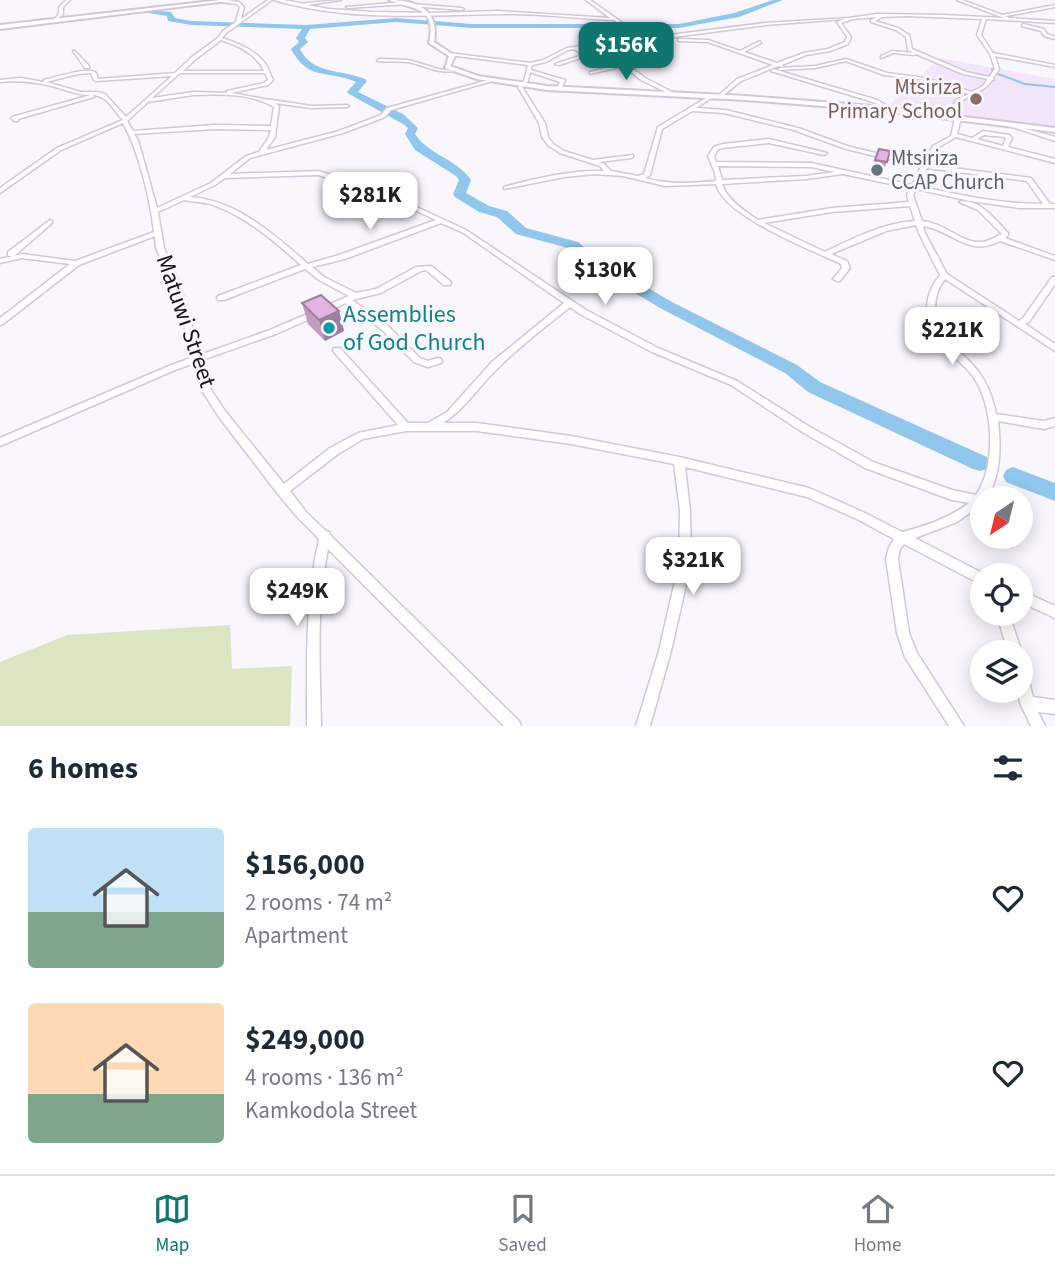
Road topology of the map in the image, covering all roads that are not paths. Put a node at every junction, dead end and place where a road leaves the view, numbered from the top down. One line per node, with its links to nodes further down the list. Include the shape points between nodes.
1 (68, 0): 23 (street)
2 (233, 0): 9 (main road)
3 (271, 0): 26 (street)
4 (276, 0): 11 (street)
5 (339, 0): 11 (street)
6 (391, 0): 10 (street)
7 (588, 0): 21 (street)
8 (959, 0): 19 (street)
9 (222, 1): 23 (main road); 26 (street, via 239,4 243,11)
10 (408, 4): 13 (street); 15 (street); 16 (street)
11 (303, 5): 13 (street)
12 (1055, 6): 14 (street)
13 (332, 10): 16 (street)
14 (1038, 10): 18 (street); 19 (street)
15 (502, 13): 16 (street); 21 (street)
16 (431, 15): 39 (street, via 431,43)
17 (883, 15): 20 (street); 22 (street); 41 (street, via 872,21 903,32 910,50)
18 (1055, 15)
19 (1001, 16): 24 (street)
20 (847, 18): 28 (street); 47 (street, via 839,22 849,42)
21 (613, 19): 31 (street, via 629,33)
22 (984, 19): 24 (street); 40 (street, via 979,35)
23 (53, 21): 27 (main road)
24 (1014, 21): 25 (street); 29 (street)
25 (1055, 22)
26 (239, 23): 30 (street)
27 (0, 27)
28 (663, 36): 31 (street); 32 (street)
29 (1055, 38)
30 (220, 39): 53 (street, via 257,58); 54 (street)
31 (647, 39): 35 (street)
32 (673, 41): 33 (street); 38 (street, via 701,40)
33 (661, 43)
34 (760, 43): 38 (street)
35 (601, 45): 36 (street); 46 (street)
36 (575, 48): 44 (street); 45 (street, via 586,55)
37 (74, 52): 49 (street)
38 (741, 52): 47 (street)
39 (449, 54): 44 (street); 51 (street, via 452,58 447,66)
40 (992, 54): 48 (street); 56 (street, via 997,69)
41 (922, 55): 42 (street, via 897,51); 56 (street)
42 (882, 57)
43 (379, 60): 51 (street)
44 (530, 64): 52 (street)
45 (557, 64)
46 (624, 65): 55 (street); 63 (street)
47 (781, 66): 50 (street)
48 (1055, 66)
49 (87, 67)
50 (771, 70): 64 (street, via 846,60); 67 (street, via 736,82); 72 (street)
51 (452, 71): 57 (street)
52 (530, 71): 60 (street); 61 (street, via 561,80)
53 (267, 72): 54 (street); 62 (street, via 269,83)
54 (179, 73): 58 (street, via 96,80 93,72 86,71); 69 (street)
55 (592, 73)
56 (992, 79): 64 (street)
57 (494, 80): 60 (street); 85 (street, via 388,111 331,135)
58 (46, 81): 59 (street); 65 (street)
59 (0, 82)
60 (522, 84): 61 (street); 88 (street, via 547,141 562,152)
61 (559, 89): 63 (street)
62 (224, 93): 68 (street); 69 (street, via 186,93)
63 (670, 93): 66 (street)
64 (972, 93): 73 (street, via 958,101)
65 (101, 94): 74 (street); 75 (street, Matuwi Street)
66 (711, 96): 67 (street); 71 (street)
67 (720, 97): 72 (street)
68 (264, 100): 70 (street, via 311,107); 77 (street, via 276,106)
69 (145, 101): 75 (street)
70 (347, 106)
71 (692, 109): 83 (street, via 724,111); 96 (street, via 660,128 647,175)
72 (891, 110): 73 (street)
73 (954, 117): 76 (street); 80 (street)
74 (16, 120)
75 (125, 120): 79 (street, Matuwi Street); 100 (street, via 59,149)
76 (1011, 125): 78 (street); 82 (street)
77 (273, 128): 79 (street); 85 (street)
78 (1055, 130)
79 (131, 133): 104 (street, Matuwi Street)
80 (955, 135): 81 (street); 92 (street, via 935,147)
81 (974, 139): 84 (street); 84 (street, via 983,133 1007,136)
82 (1055, 139)
83 (829, 142): 86 (street); 92 (street)
84 (1005, 147): 89 (street)
85 (262, 152): 95 (street, via 244,159)
86 (824, 153): 90 (street, via 780,142 754,142 716,148 710,156); 91 (street)
87 (631, 156): 88 (street)
88 (590, 161): 94 (street)
89 (1055, 161)
90 (715, 164): 91 (street); 97 (street)
91 (820, 166): 93 (street)
92 (923, 166): 98 (street); 103 (street, via 1028,179)
93 (844, 172): 97 (street); 98 (street)
94 (610, 173): 96 (street); 99 (street, via 550,177)
95 (226, 176): 101 (street); 105 (street, via 293,172 332,176 376,190)
96 (636, 178): 97 (street, via 667,185)
97 (718, 183): 107 (street, via 723,195)
98 (917, 187): 102 (street); 103 (street, via 995,203); 110 (street, via 980,209 1006,231)
99 (506, 188)
100 (0, 191)
101 (182, 199): 104 (street); 117 (street, via 200,198 226,207)
102 (911, 204): 107 (street); 108 (street)
103 (1051, 206)
104 (155, 211): 109 (street, Matuwi Street)
105 (440, 221): 117 (street); 124 (street, via 477,238)
106 (50, 222): 113 (street)
107 (757, 222): 112 (street)
108 (918, 223): 110 (street, via 968,244); 112 (street, via 879,231); 118 (street)
109 (157, 233): 116 (street); 129 (street, Matuwi Street)
110 (999, 238): 114 (street)
111 (0, 251): 113 (street)
112 (826, 254): 119 (street, via 844,263 846,268)
113 (12, 255): 115 (street); 116 (street)
114 (1055, 258)
115 (0, 261)
116 (76, 263): 125 (street)
117 (307, 265): 122 (street); 123 (street)
118 (944, 275): 126 (street); 131 (street, via 929,299 937,332 977,374)
119 (837, 279)
120 (1055, 279): 126 (street)
121 (447, 283): 123 (street, via 425,268 378,291)
122 (221, 298)
123 (351, 298): 129 (street); 130 (street, via 417,360)
124 (569, 303): 133 (street, via 486,373 464,404); 139 (street, via 655,350 734,383 869,465)
125 (0, 322)
126 (1019, 324): 127 (street)
127 (1055, 348)
128 (337, 350): 134 (street)
129 (197, 360): 135 (street); 138 (street, Matuwi Street, via 206,389 222,414)
130 (438, 361)
131 (992, 417): 132 (street, via 1030,424); 137 (street, via 996,445)
132 (1055, 422)
133 (430, 426): 134 (street); 136 (street, via 477,427 571,440)
134 (406, 427): 138 (street, via 346,443)
135 (0, 442)
136 (679, 461): 142 (street, via 809,493); 151 (street, via 685,563 666,651)
137 (985, 486)
138 (282, 491): 141 (street, Matuwi Street)
139 (970, 498)
140 (970, 506): 142 (street, via 947,522)
141 (325, 536): 149 (street, via 314,597); 150 (street, Matuwi Street)
142 (902, 537): 143 (street); 152 (street, via 895,547 892,571 903,633 912,657)
143 (970, 573)
144 (1033, 602): 145 (street)
145 (1055, 612)
146 (1027, 703): 153 (street)
147 (1032, 703): 148 (street)
148 (1055, 708)
149 (314, 726)
150 (514, 726)
151 (643, 726)
152 (957, 726)
153 (1038, 726)

